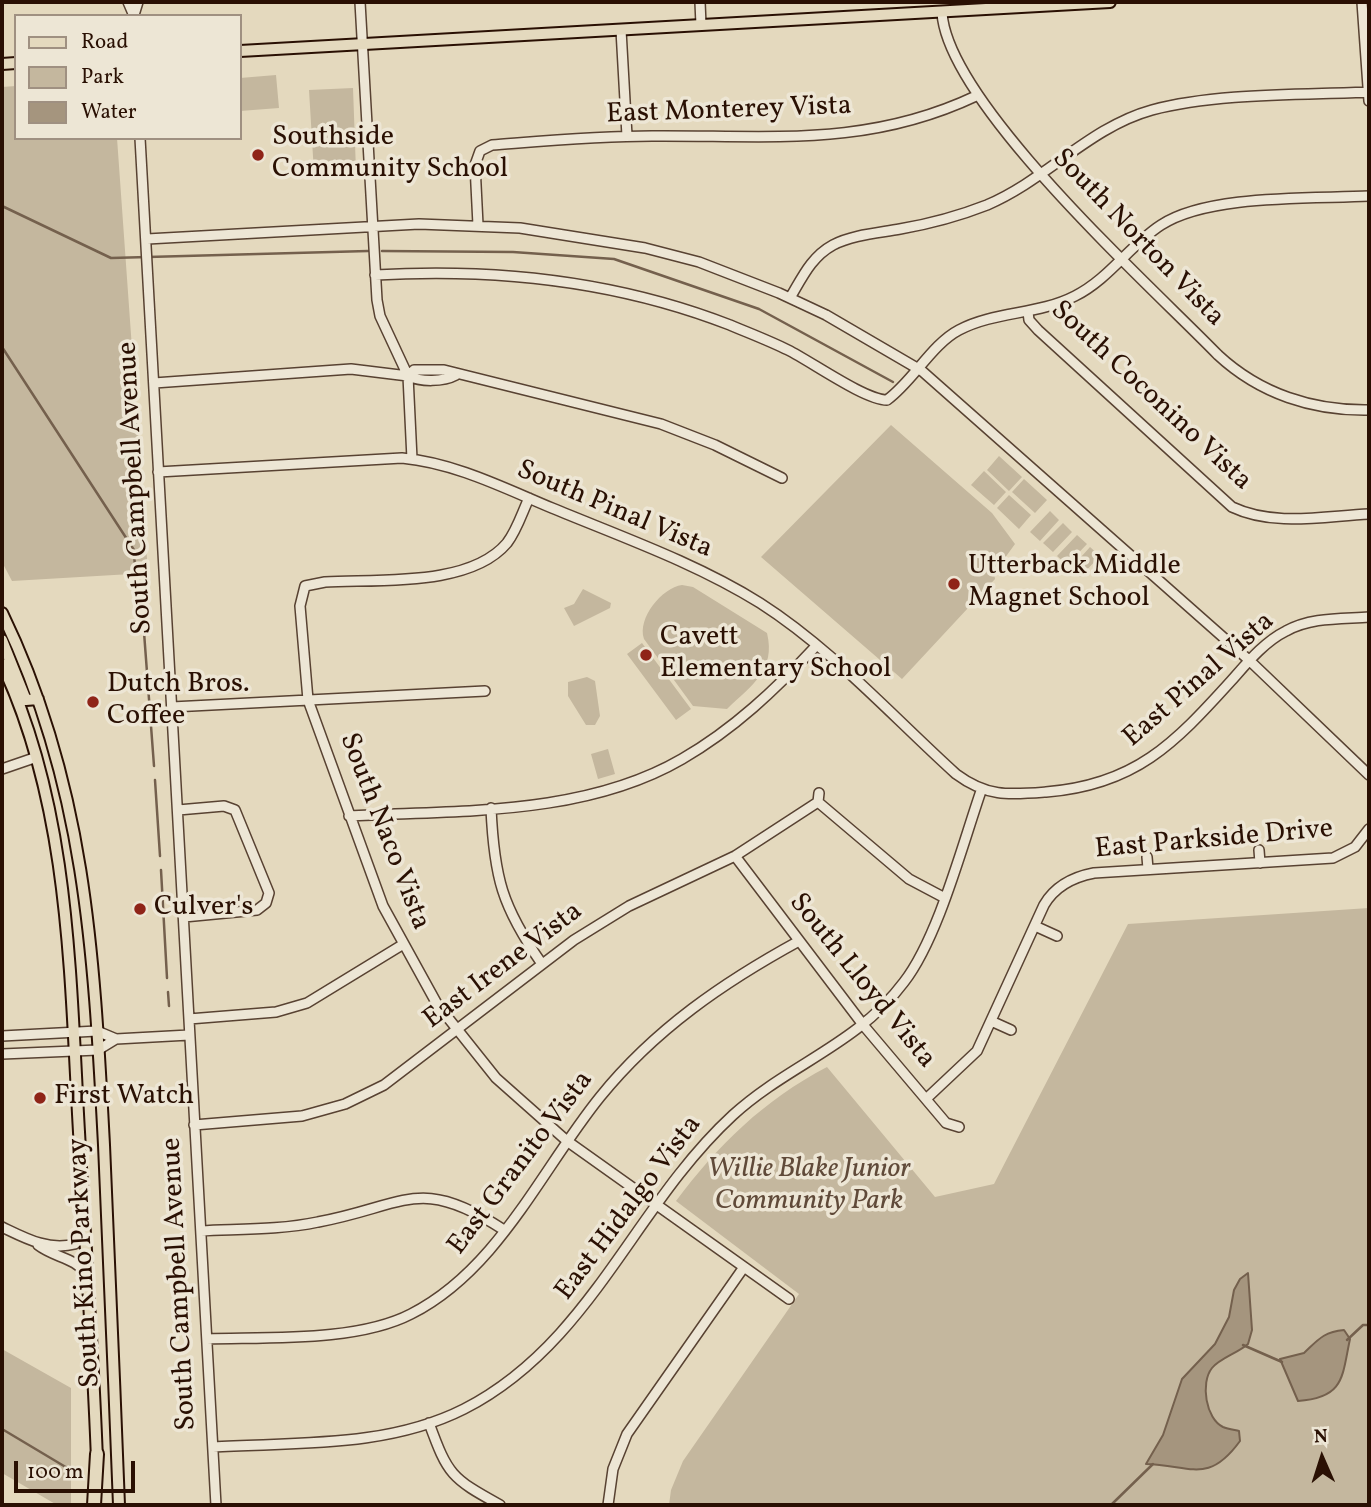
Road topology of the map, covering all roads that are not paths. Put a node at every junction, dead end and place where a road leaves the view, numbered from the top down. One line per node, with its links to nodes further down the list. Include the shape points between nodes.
1 (360, 2): 9 (street)
2 (700, 2): 7 (street)
3 (1110, 2): 5 (main road)
4 (1362, 2): 11 (street)
5 (1017, 5): 6 (main road)
6 (942, 13): 7 (main road); 12 (street, South Norton Vista, via 943,29)
7 (701, 25): 8 (main road)
8 (621, 30): 9 (main road); 13 (street)
9 (363, 44): 10 (main road); 18 (street)
10 (242, 51)
11 (1368, 95): 15 (street, via 1200,102 1150,111 1103,132)
12 (976, 96): 13 (street, East Monterey Vista, via 922,119 831,135 759,139); 15 (street, South Norton Vista)
13 (627, 136): 17 (street, East Monterey Vista, via 492,145 480,151 475,164)
14 (141, 140): 19 (street, South Campbell Avenue)
15 (1043, 175): 20 (street, South Norton Vista); 22 (street, via 964,213 831,246 807,267)
16 (1369, 196): 20 (street, via 1188,212 1161,225)
17 (478, 225): 18 (street); 22 (street, via 645,248 699,262)
18 (374, 226): 19 (street); 21 (street)
19 (147, 239): 26 (street, South Campbell Avenue)
20 (1123, 258): 23 (street, via 1076,296); 27 (street, South Norton Vista, via 1241,374 1292,399)
21 (375, 275): 24 (street, via 540,278 651,300 785,348 878,400 887,400); 25 (street, via 380,316)
22 (790, 298): 24 (street)
23 (1028, 312): 24 (street, via 959,330 940,344); 32 (street, South Coconino Vista, via 1038,330 1232,507 1273,519)
24 (921, 370): 37 (street)
25 (408, 376): 26 (street, via 351,369); 28 (street); 30 (street, via 414,370 444,370 661,424)
26 (154, 383): 29 (street, South Campbell Avenue)
27 (1369, 410)
28 (412, 459): 29 (street, South Pinal Vista); 31 (street, South Pinal Vista, via 467,473)
29 (158, 472): 42 (street, South Campbell Avenue)
30 (782, 478)
31 (528, 498): 36 (street, South Pinal Vista, via 719,580 760,603); 41 (street, South Naco Vista, via 506,544 462,573 302,584)
32 (1369, 514)
33 (2, 612): 40 (main road, South Kino Parkway)
34 (1369, 617): 37 (street, East Pinal Vista, via 1301,624 1274,638)
35 (2, 640): 40 (main road, via 26,699)
36 (816, 646): 46 (street, South Pinal Vista, via 956,774); 47 (street, via 764,700 671,764 615,788 568,800)
37 (1250, 661): 45 (street); 46 (street, East Pinal Vista, via 1178,738 1130,772 1065,791)
38 (2, 664): 43 (main road, South Kino Parkway)
39 (485, 691): 41 (street)
40 (38, 699): 68 (main road, South Kino Parkway, via 62,777 83,872)
41 (308, 701): 42 (street); 49 (street, South Naco Vista)
42 (172, 707): 48 (street, South Campbell Avenue)
43 (34, 758): 44 (street); 69 (main road, South Kino Parkway, via 61,885)
44 (2, 769)
45 (1369, 775)
46 (981, 791): 56 (street, East Hidalgo Vista)
47 (491, 807): 49 (street); 62 (street, via 499,884 514,921)
48 (178, 810): 57 (street, South Campbell Avenue); 57 (street, via 224,806 239,814 268,888 270,906)
49 (349, 816): 61 (street, South Naco Vista)
50 (1369, 829): 54 (street, East Parkside Drive, via 1355,846 1333,858)
51 (1259, 850): 54 (street)
52 (735, 856): 56 (street, East Irene Vista, via 818,798 909,879); 60 (street, South Lloyd Vista); 62 (street, East Irene Vista, via 629,906)
53 (1147, 856): 55 (street)
54 (1260, 863): 55 (street, East Parkside Drive)
55 (1148, 870): 58 (street, East Parkside Drive, via 1076,877 1049,896)
56 (943, 897): 65 (street, East Hidalgo Vista, via 916,966)
57 (184, 917): 63 (street, South Campbell Avenue)
58 (1035, 926): 59 (street); 64 (street, East Parkside Drive)
59 (1057, 936)
60 (799, 941): 65 (street, South Lloyd Vista); 79 (street, East Granito Vista, via 744,971 661,1033 611,1084)
61 (402, 945): 63 (street, via 307,1003 276,1012); 66 (street, South Naco Vista)
62 (542, 964): 66 (street, East Irene Vista)
63 (189, 1019): 70 (street, South Campbell Avenue)
64 (991, 1021): 67 (street); 76 (street, East Parkside Drive, via 970,1060)
65 (864, 1026): 76 (street, South Lloyd Vista); 80 (street, East Hidalgo Vista, via 782,1077 735,1113)
66 (456, 1029): 77 (street, East Irene Vista, via 384,1085 345,1104 302,1116); 79 (street, South Naco Vista, via 496,1078)
67 (1012, 1030)
68 (97, 1031): 69 (street); 72 (street); 73 (main road, South Kino Parkway)
69 (73, 1032): 71 (street); 74 (main road, South Kino Parkway)
70 (189, 1035): 72 (street); 77 (street, South Campbell Avenue)
71 (2, 1036)
72 (116, 1039): 73 (street)
73 (99, 1050): 74 (street); 91 (main road, South Kino Parkway)
74 (75, 1051): 75 (street); 82 (main road, South Kino Parkway)
75 (2, 1054)
76 (926, 1099): 78 (street, South Lloyd Vista, via 946,1123)
77 (194, 1125): 84 (street, South Campbell Avenue)
78 (959, 1127)
79 (567, 1141): 80 (street, South Naco Vista); 83 (street, East Granito Vista)
80 (656, 1204): 86 (street, South Naco Vista); 92 (street, East Hidalgo Vista, via 577,1316 540,1357 486,1397)
81 (2, 1227): 85 (street, South Kino Parkway)
82 (84, 1228): 85 (street, via 75,1244); 87 (main road, South Kino Parkway)
83 (504, 1230): 84 (street, via 463,1205 411,1197 315,1223); 89 (street, East Granito Vista, via 476,1267 442,1296 409,1315 368,1328)
84 (201, 1231): 89 (street, South Campbell Avenue)
85 (34, 1242): 87 (street, South Kino Parkway, via 52,1255 78,1262)
86 (744, 1268): 88 (street, South Naco Vista); 100 (street, via 627,1434 613,1469)
87 (86, 1274): 90 (main road, South Kino Parkway)
88 (789, 1299)
89 (207, 1339): 93 (street, South Campbell Avenue)
90 (92, 1372): 91 (main road); 94 (main road, South Kino Parkway)
91 (114, 1372): 97 (main road, South Kino Parkway)
92 (429, 1423): 93 (street, East Hidalgo Vista, via 359,1439); 99 (street, via 447,1470 464,1486)
93 (213, 1447): 98 (street, South Campbell Avenue)
94 (97, 1454): 95 (highway); 96 (main road, South Kino Parkway)
95 (94, 1505)
96 (99, 1505)
97 (119, 1505)
98 (216, 1505)
99 (500, 1505)
100 (608, 1505)

